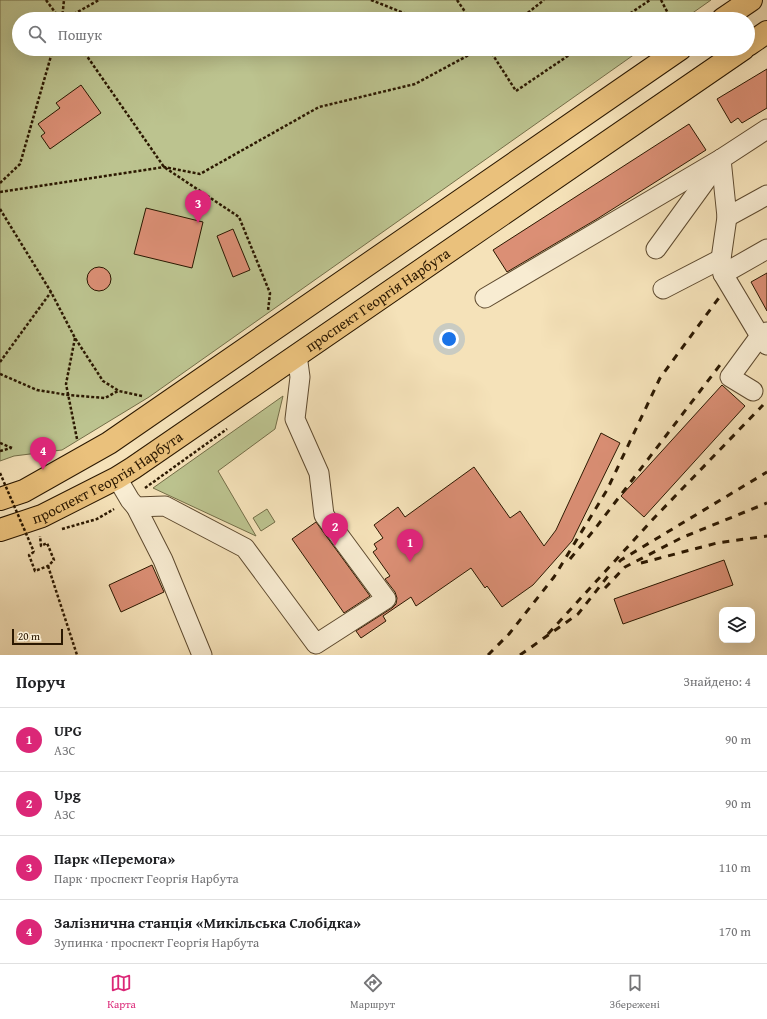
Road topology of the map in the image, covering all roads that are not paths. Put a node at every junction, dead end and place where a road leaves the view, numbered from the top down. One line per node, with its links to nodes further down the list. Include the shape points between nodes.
1 (751, 0): 2 (main road)
2 (733, 12)
3 (767, 32): 4 (main road)
4 (755, 40)
5 (670, 56): 20 (main road, проспект Георгія Нарбута, via 109,443 24,491)
6 (733, 56): 17 (main road, проспект Георгія Нарбута)
7 (767, 129): 8 (lane)
8 (722, 159): 10 (lane); 11 (lane); 15 (lane)
9 (767, 195): 10 (lane)
10 (727, 217): 13 (lane)
11 (656, 249)
12 (767, 249): 13 (lane)
13 (722, 266): 14 (lane); 16 (lane)
14 (663, 289)
15 (485, 298)
16 (765, 337): 18 (lane, via 730,377)
17 (297, 355): 19 (main road, проспект Георгія Нарбута); 21 (lane, via 300,377 295,419 319,473 324,515 386,599 316,644 245,548 165,506)
18 (753, 391)
19 (117, 478): 21 (lane); 22 (main road, проспект Георгія Нарбута, via 42,516)
20 (0, 499)
21 (136, 507): 23 (lane, via 163,560)
22 (0, 530)
23 (202, 655)

